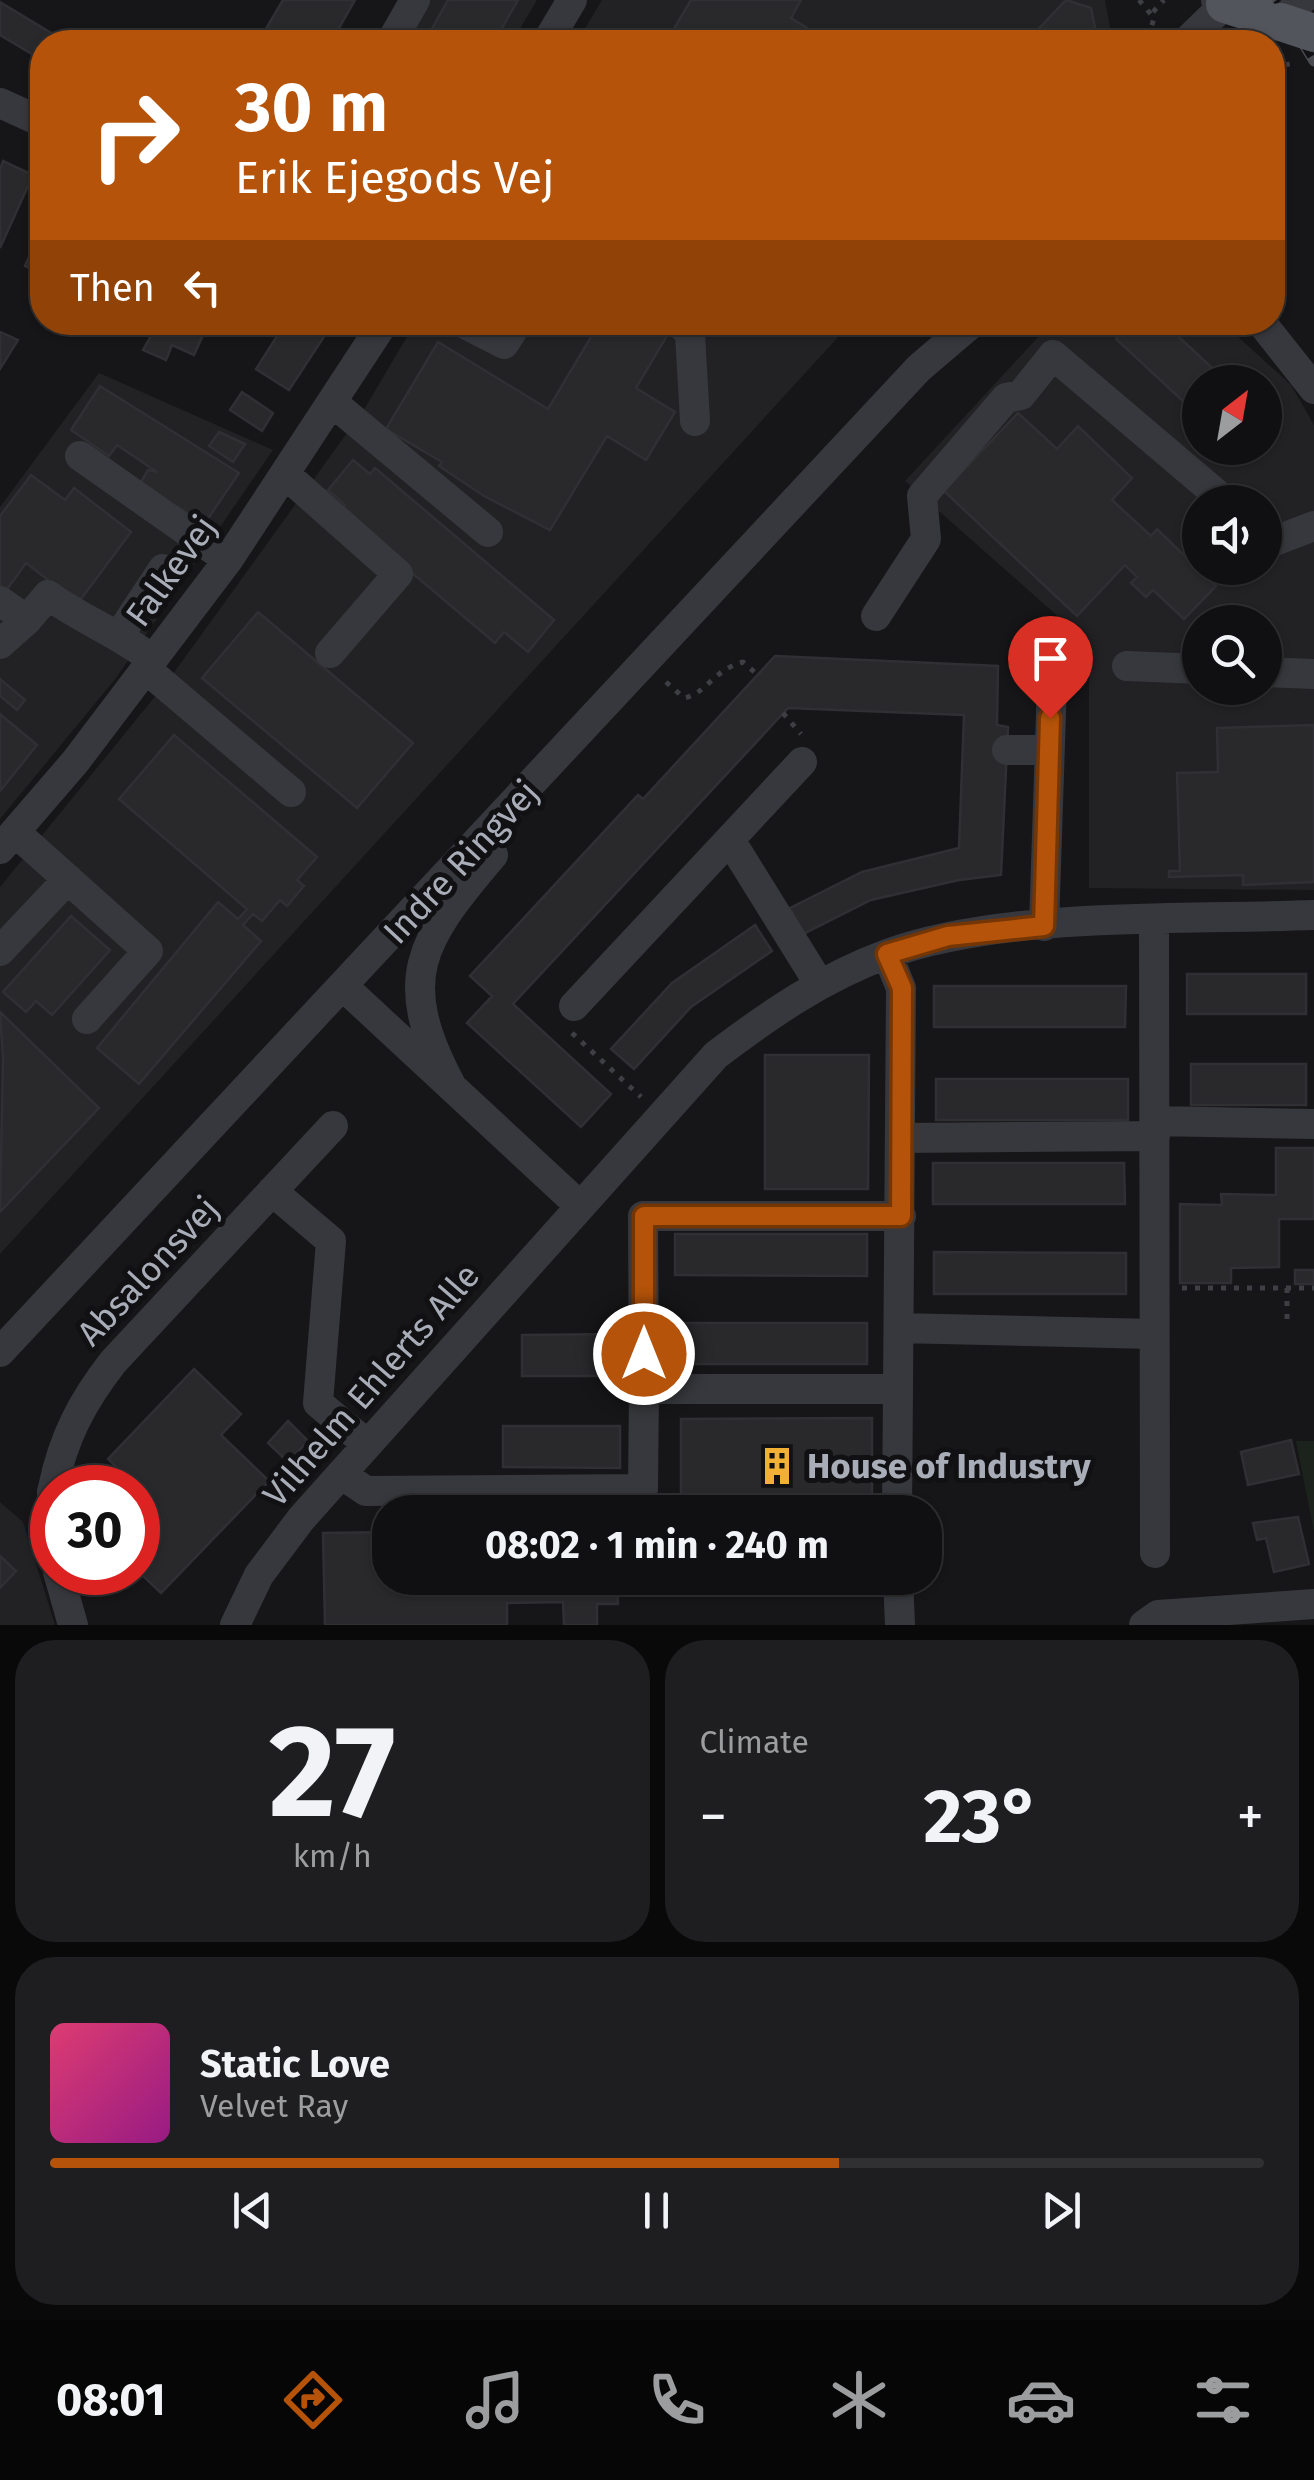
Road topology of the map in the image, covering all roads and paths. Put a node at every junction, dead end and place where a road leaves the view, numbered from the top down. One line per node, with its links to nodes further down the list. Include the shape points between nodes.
1 (415, 0): 7 (street)
2 (572, 0): 8 (street)
3 (1139, 0): 5 (path)
4 (1164, 0): 5 (path)
5 (1153, 12): 9 (path)
6 (1262, 22): 10 (street)
7 (398, 30)
8 (554, 30)
9 (1149, 30)
10 (1232, 30)
11 (0, 103): 12 (street)
12 (30, 117)
13 (376, 335): 22 (street, Falkevej)
14 (486, 335): 15 (street, via 504,344)
15 (510, 335)
16 (690, 335): 23 (street)
17 (941, 335): 20 (street, Indre Ringvej)
18 (958, 335): 20 (street, Indre Ringvej)
19 (1272, 335): 21 (street)
20 (919, 368): 39 (street, Indre Ringvej)
21 (1314, 388)
22 (332, 402): 25 (street, Falkevej); 28 (street)
23 (695, 421)
24 (80, 456): 30 (street)
25 (285, 474): 30 (street, Falkevej); 37 (street, via 398,574)
26 (1206, 485): 33 (street, via 1054,355 1021,395 1006,398 922,496 926,540)
27 (1314, 526): 29 (street)
28 (488, 532)
29 (1282, 538)
30 (228, 560): 40 (street, Falkevej)
31 (163, 569): 35 (street)
32 (0, 601): 34 (street)
33 (876, 616)
34 (28, 620): 35 (street, via 48,595); 36 (street)
35 (120, 634): 40 (street)
36 (0, 644)
37 (330, 652)
38 (1053, 652): 47 (street)
39 (645, 663): 45 (path, via 684,698 695,696 721,668 743,662); 50 (street, Indre Ringvej)
40 (149, 664): 49 (street); 51 (street, Falkevej)
41 (1127, 666): 42 (street)
42 (1182, 668)
43 (1282, 673): 44 (street)
44 (1314, 674)
45 (758, 676)
46 (1007, 750): 47 (street)
47 (1049, 750): 56 (street)
48 (802, 762): 52 (street)
49 (291, 792)
50 (521, 797): 60 (street, Indre Ringvej); 64 (street, via 514,823 452,903 421,964 423,1029)
51 (8, 840): 53 (street)
52 (730, 840): 59 (street); 61 (street)
53 (68, 879): 57 (street); 62 (street, via 148,951)
54 (1314, 915): 55 (street, Vilhelm Ehlerts Alle)
55 (1154, 921): 56 (street, Vilhelm Ehlerts Alle); 67 (street)
56 (1044, 926): 58 (street, Vilhelm Ehlerts Alle, via 948,936)
57 (0, 950)
58 (887, 954): 59 (street, Vilhelm Ehlerts Alle); 68 (street, via 902,988)
59 (820, 985): 70 (street, Vilhelm Ehlerts Alle, via 716,1054)
60 (344, 987): 64 (street); 78 (street, Indre Ringvej)
61 (574, 1006): 63 (path, via 580,1013 566,1028)
62 (87, 1019)
63 (626, 1083)
64 (452, 1087): 70 (street)
65 (1314, 1124): 67 (street)
66 (333, 1126): 69 (street, Absalonsvej)
67 (1155, 1129): 68 (street); 72 (street)
68 (901, 1138): 71 (street)
69 (272, 1191): 81 (street, via 331,1241 318,1403); 82 (street, Absalonsvej, via 113,1362 81,1403)
70 (580, 1206): 81 (street, Vilhelm Ehlerts Alle)
71 (901, 1216): 76 (street); 79 (street, via 644,1216)
72 (1154, 1288): 73 (path); 77 (street)
73 (1287, 1288): 74 (path); 75 (path)
74 (1314, 1288)
75 (1287, 1327)
76 (899, 1328): 77 (street); 80 (street)
77 (1153, 1334): 85 (street)
78 (0, 1352)
79 (644, 1388): 80 (street); 83 (street, via 644,1489 366,1492)
80 (898, 1389): 84 (street)
81 (367, 1444): 83 (street, Vilhelm Ehlerts Alle)
82 (57, 1465)
83 (341, 1474): 91 (street, Vilhelm Ehlerts Alle, via 259,1575)
84 (898, 1495)
85 (1155, 1553)
86 (65, 1595): 90 (street)
87 (899, 1595): 92 (street)
88 (1314, 1604): 89 (street)
89 (1243, 1617): 93 (street, via 1158,1615)
90 (74, 1625)
91 (234, 1625)
92 (900, 1625)
93 (1144, 1625)

